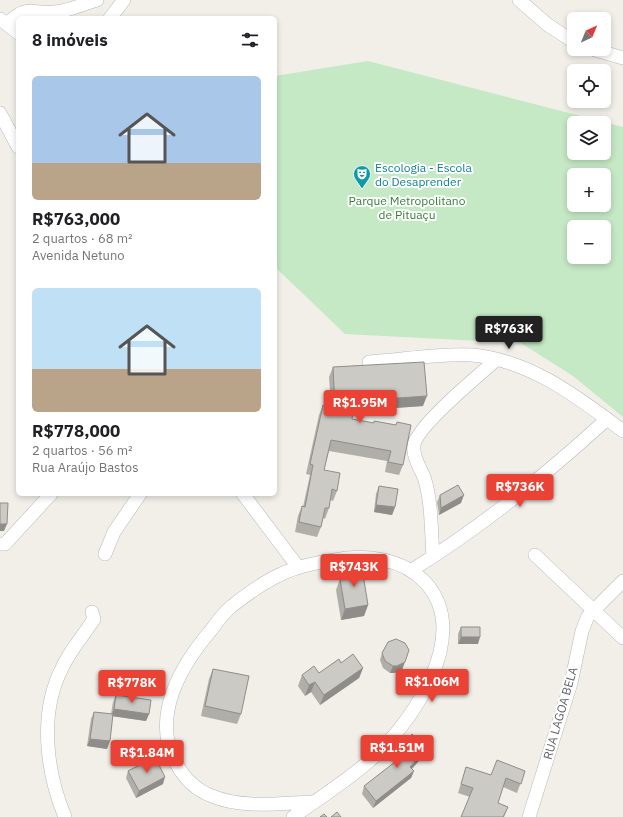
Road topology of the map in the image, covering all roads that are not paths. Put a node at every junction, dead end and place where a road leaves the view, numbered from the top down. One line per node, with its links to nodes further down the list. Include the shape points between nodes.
1 (97, 0): 5 (street, via 56,12 24,11)
2 (124, 0): 4 (street)
3 (519, 0): 7 (street)
4 (112, 16)
5 (3, 21): 6 (street)
6 (16, 31)
7 (567, 37)
8 (611, 55): 9 (street)
9 (623, 58)
10 (0, 113): 11 (street)
11 (16, 140)
12 (496, 360): 13 (street, via 472,355); 14 (street, via 550,381); 22 (street, via 432,419 415,439 413,447 427,485)
13 (369, 362)
14 (607, 419): 15 (street); 22 (street, via 518,494)
15 (623, 431)
16 (49, 496): 19 (street)
17 (139, 496): 20 (street, via 114,532)
18 (245, 496): 23 (street)
19 (2, 544)
20 (105, 554)
21 (535, 555): 26 (street)
22 (434, 556): 24 (street)
23 (298, 567): 24 (street, via 339,559 375,558); 29 (street, via 279,575 236,603 192,653 169,703 165,729 172,756 182,774 197,788 213,797 250,804)
24 (412, 570): 29 (street, via 434,592 443,626 439,659 429,683 412,713 369,762)
25 (623, 580): 26 (street, RUA LAGOA BELA)
26 (594, 611): 28 (street); 32 (street, RUA LAGOA BELA, via 588,616 582,631 571,683)
27 (92, 612): 30 (street, via 94,619 62,666 52,690 48,716 52,781)
28 (623, 638)
29 (313, 802): 31 (street)
30 (65, 817)
31 (293, 817)
32 (529, 817)

